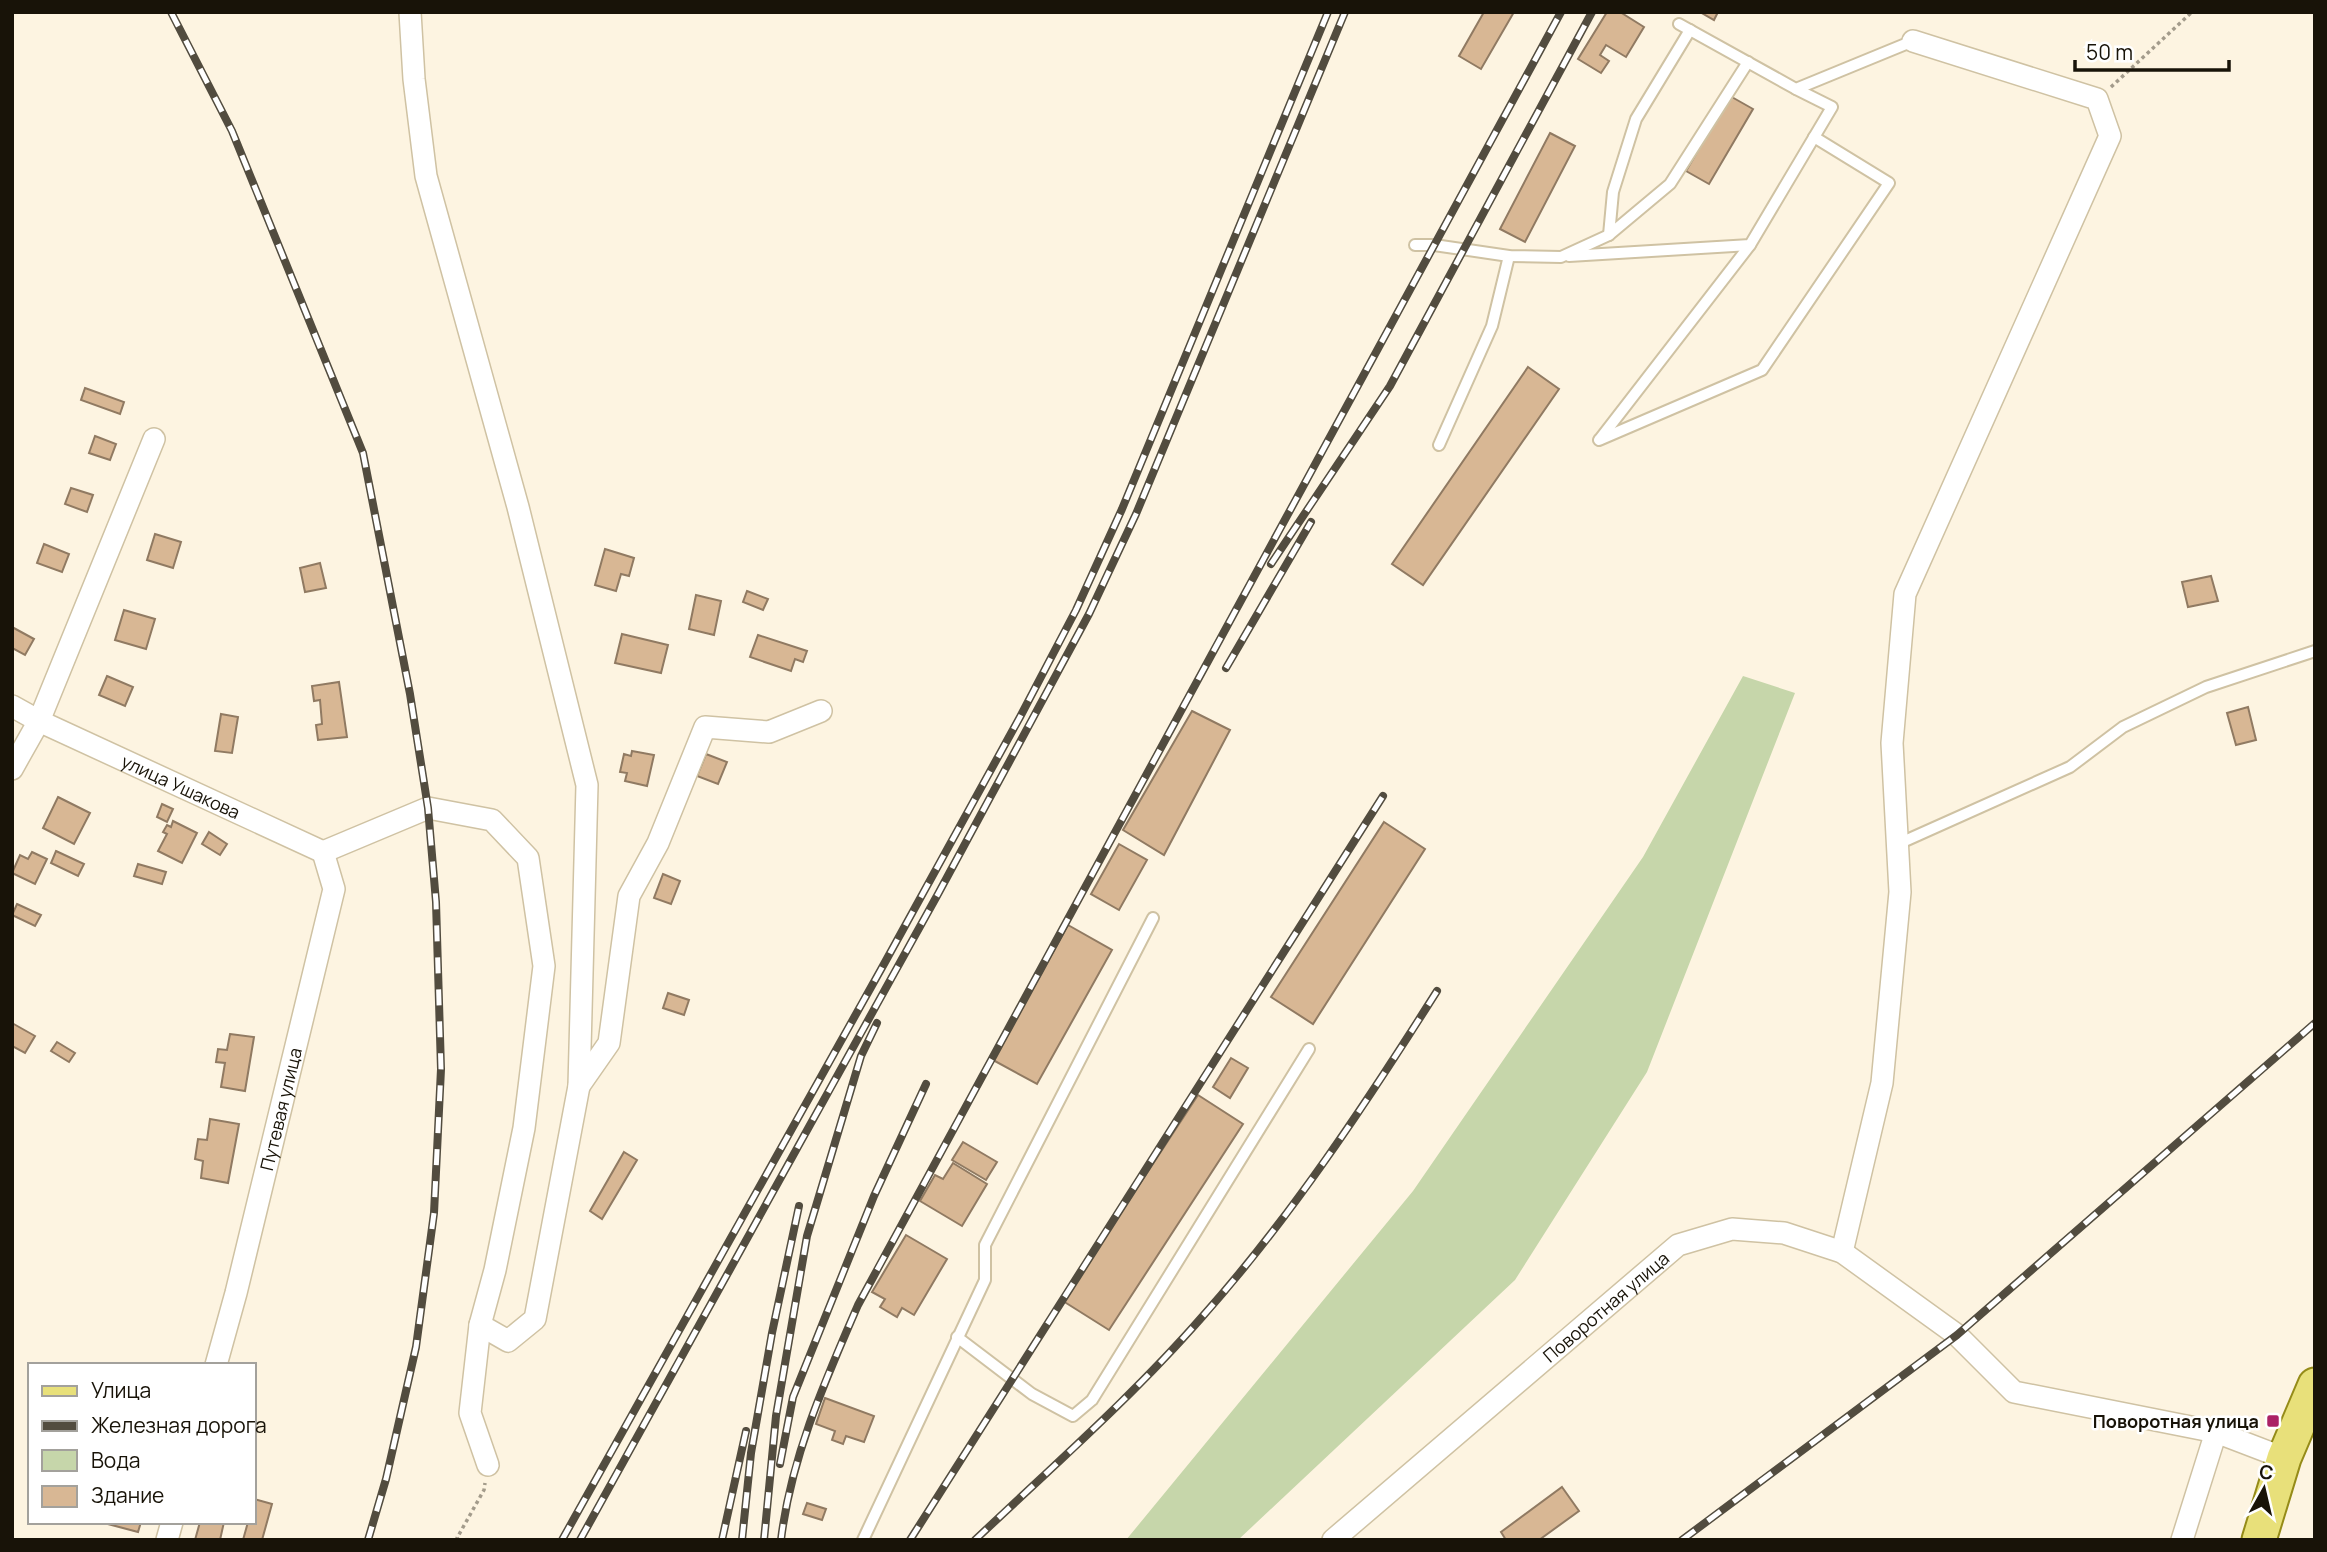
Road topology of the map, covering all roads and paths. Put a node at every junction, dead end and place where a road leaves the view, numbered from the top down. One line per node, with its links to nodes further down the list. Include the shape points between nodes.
1 (410, 12): 26 (street, via 426,176 519,507 587,785)
2 (2192, 12): 8 (path)
3 (1679, 24): 4 (lane)
4 (1690, 30): 6 (lane); 10 (lane, via 1636,118 1613,192)
5 (1913, 41): 7 (lane); 8 (street)
6 (1748, 62): 7 (lane); 10 (lane, via 1670,184)
7 (1796, 89): 9 (lane, via 1832,107)
8 (2097, 99): 22 (street, via 2110,136 1905,594 1892,743)
9 (1814, 137): 12 (lane); 12 (lane, via 1889,183 1762,370 1599,440)
10 (1609, 235): 14 (lane)
11 (1415, 245): 13 (lane)
12 (1750, 245): 14 (lane)
13 (1509, 256): 14 (lane); 16 (lane, via 1492,326)
14 (1561, 257)
15 (154, 439): 20 (street)
16 (1439, 445)
17 (2315, 651): 22 (lane, via 2206,687 2123,727 2070,766)
18 (12, 706): 20 (street, улица Ушакова)
19 (821, 711): 26 (street, via 769,732 705,727 658,843 629,896 609,1042)
20 (39, 721): 21 (street); 23 (street, улица Ушакова)
21 (12, 769)
22 (1898, 844): 27 (street, via 1900,892 1882,1083)
23 (323, 852): 28 (street, via 428,808 492,820 528,858 544,966 524,1128); 30 (street, Путевая улица, via 334,888)
24 (1153, 918): 29 (lane, via 985,1245 985,1280)
25 (1309, 1049): 29 (lane, via 1092,1400 1073,1416 1032,1394)
26 (579, 1086): 28 (street, via 535,1319 508,1341)
27 (1842, 1252): 32 (street, Поворотная улица, via 1956,1335 2014,1392); 37 (street, Поворотная улица, via 1784,1233 1732,1229 1678,1245)
28 (480, 1325): 34 (street, via 470,1413)
29 (957, 1337): 36 (lane)
30 (217, 1363)
31 (2315, 1385): 33 (main road)
32 (2216, 1432): 33 (street, Поворотная улица); 38 (street)
33 (2284, 1458): 39 (main road)
34 (488, 1465): 35 (path, via 484,1490)
35 (459, 1540)
36 (863, 1540)
37 (1333, 1540)
38 (2182, 1540)
39 (2259, 1540)

